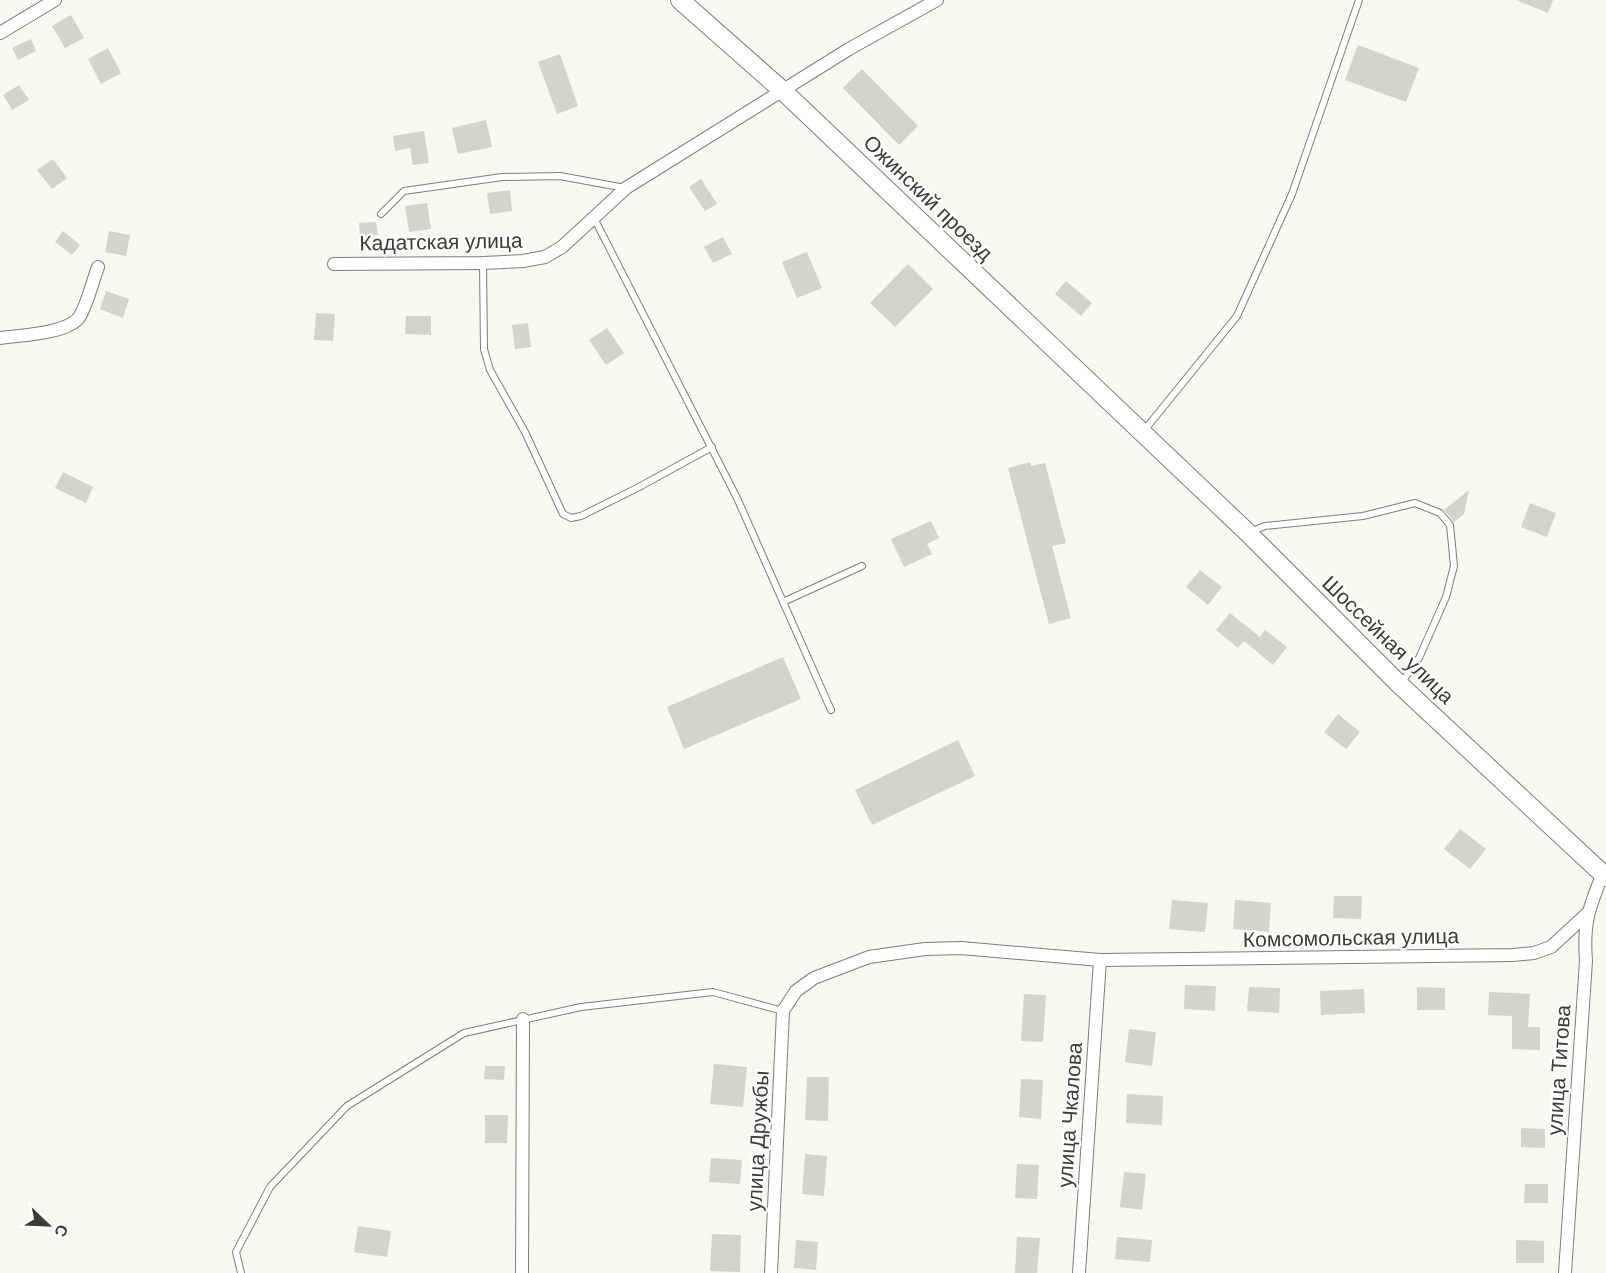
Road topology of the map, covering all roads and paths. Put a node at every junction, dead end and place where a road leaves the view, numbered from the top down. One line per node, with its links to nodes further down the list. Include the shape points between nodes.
1 (55, 0): 5 (street)
2 (680, 0): 6 (main road, Ожинский проезд)
3 (937, 0): 6 (street, Кадатская улица)
4 (1359, 0): 14 (lane, via 1292,194 1237,316)
5 (0, 33)
6 (783, 91): 7 (street, Кадатская улица); 14 (main road, Ожинский проезд)
7 (626, 188): 8 (lane, via 560,176 502,177 404,191); 9 (street, Кадатская улица)
8 (381, 214)
9 (594, 217): 10 (street, Кадатская улица, via 562,247 545,257); 15 (lane)
10 (483, 263): 11 (street, Кадатская улица); 15 (lane, via 484,349 490,370 525,432 563,514 571,518 581,516)
11 (334, 264)
12 (98, 267): 13 (street, via 80,315 73,323)
13 (0, 339)
14 (1142, 432): 16 (main road, Шоссейная улица)
15 (712, 447): 18 (lane)
16 (1248, 533): 19 (main road, Шоссейная улица); 19 (lane, via 1265,526 1363,516 1415,503 1440,513 1450,525 1454,566 1446,597 1423,648)
17 (862, 566): 18 (lane)
18 (783, 602): 20 (lane)
19 (1400, 685): 21 (main road, Шоссейная улица)
20 (831, 710)
21 (1604, 874): 22 (street, улица Титова)
22 (1588, 913): 23 (street, Комсомольская улица, via 1551,947 1534,953); 30 (street, улица Титова)
23 (1100, 960): 24 (street, Комсомольская улица, via 961,948 869,957 814,978 796,991); 29 (street, улица Чкалова)
24 (783, 1011): 25 (lane, via 713,992 581,1007); 28 (street, улица Дружбы)
25 (523, 1019): 26 (lane, via 464,1033 347,1107 270,1187 236,1252); 27 (street)
26 (241, 1273)
27 (522, 1273)
28 (771, 1273)
29 (1079, 1273)
30 (1565, 1273)

